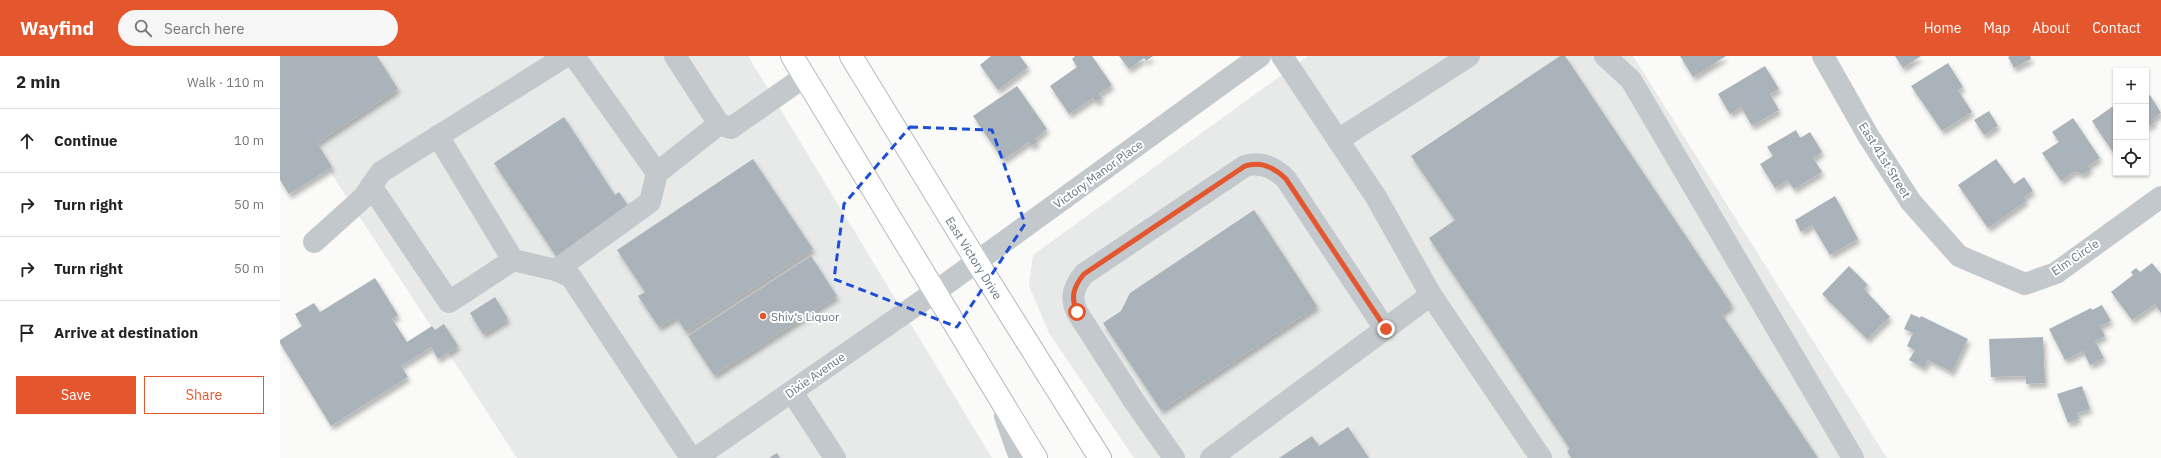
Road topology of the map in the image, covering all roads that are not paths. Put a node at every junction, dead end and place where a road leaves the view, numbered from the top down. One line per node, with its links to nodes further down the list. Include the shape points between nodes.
1 (566, 56): 13 (street)
2 (574, 56): 15 (street)
3 (675, 56): 12 (street)
4 (792, 56): 11 (main road)
5 (851, 56): 21 (main road, East Victory Drive)
6 (1260, 56): 21 (street, Victory Manor Place)
7 (1282, 56): 14 (street)
8 (1469, 56): 14 (street)
9 (1605, 56): 37 (street, via 1631,80)
10 (1822, 56): 19 (street, East 41st Street, via 1869,137 1911,202)
11 (804, 77): 12 (street, via 731,128); 23 (main road)
12 (719, 124): 15 (street)
13 (438, 136): 16 (street, via 381,172); 20 (street)
14 (1338, 140): 24 (street, via 1376,197)
15 (657, 173): 22 (street, via 650,202)
16 (371, 186): 18 (street, via 364,196); 20 (street, via 449,302)
17 (2161, 197): 19 (street, Elm Circle, via 2056,273 2025,284)
18 (314, 242)
19 (1958, 256)
20 (513, 260): 22 (street)
21 (977, 262): 23 (street, Victory Manor Place); 33 (main road, East Victory Drive)
22 (556, 270): 28 (street, via 571,277)
23 (935, 292): 26 (street, Dixie Avenue); 27 (main road)
24 (1431, 295): 25 (street); 36 (street)
25 (1386, 329): 34 (street, via 1286,179 1277,170 1267,166 1245,166 1084,274 1072,296 1073,304 1081,318); 35 (street)
26 (792, 392): 29 (street, Dixie Avenue); 30 (street)
27 (1000, 399): 31 (street); 32 (main road)
28 (691, 458)
29 (696, 458)
30 (835, 458)
31 (1020, 458)
32 (1036, 458)
33 (1100, 458)
34 (1174, 458)
35 (1211, 458)
36 (1540, 458)
37 (1853, 458)

